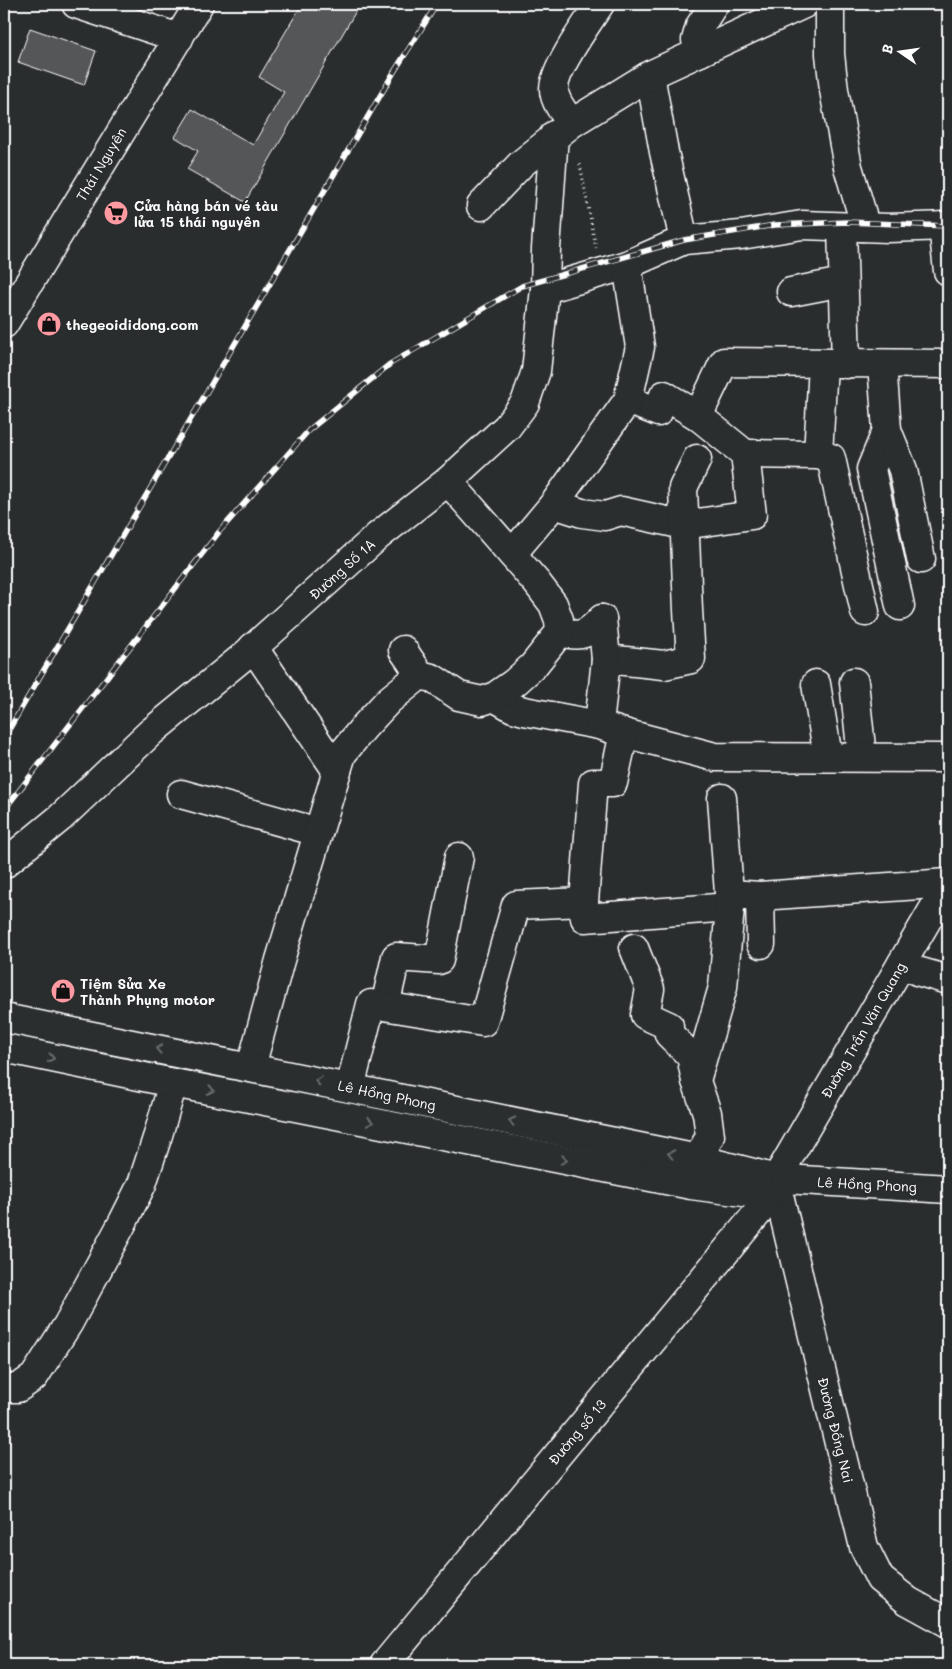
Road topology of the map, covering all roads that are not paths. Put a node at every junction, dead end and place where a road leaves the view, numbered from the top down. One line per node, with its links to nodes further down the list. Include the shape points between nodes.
1 (76, 4): 7 (street)
2 (199, 4): 7 (street, Thái Nguyên)
3 (600, 4): 10 (street, via 557,74 554,90 561,109)
4 (714, 4): 8 (street, via 700,26 696,40)
5 (804, 4): 8 (street)
6 (830, 4): 13 (street, via 834,90)
7 (179, 38): 20 (street, Thái Nguyên)
8 (700, 52): 9 (street)
9 (650, 75): 10 (street); 14 (street)
10 (563, 129): 11 (street, via 521,164); 18 (street, Đường Số 1A, via 546,249)
11 (481, 206)
12 (947, 221): 13 (street); 15 (street)
13 (855, 223): 14 (street, via 802,225); 17 (street)
14 (684, 240): 16 (street)
15 (947, 261)
16 (627, 265): 18 (street); 24 (street, via 640,347)
17 (843, 282): 19 (street); 21 (street)
18 (545, 289): 30 (street, Đường Số 1A, via 536,371 525,403 507,427)
19 (791, 292)
20 (4, 324)
21 (834, 364): 22 (street); 25 (street, via 724,362); 28 (street)
22 (882, 364): 23 (street); 26 (street)
23 (948, 364)
24 (628, 400): 25 (street, via 658,412 664,395); 31 (street)
25 (698, 416): 27 (street)
26 (887, 430): 34 (street, via 903,470); 35 (street, via 871,469)
27 (744, 454): 28 (street); 32 (street, via 752,515)
28 (818, 455): 36 (street, via 831,458)
29 (697, 459): 32 (street, via 683,488)
30 (448, 481): 33 (street); 38 (street, Đường Số 1A, via 378,536)
31 (554, 504): 32 (street, via 582,513 605,516 621,511); 33 (street)
32 (684, 525): 40 (street, via 692,659 664,664)
33 (512, 554): 37 (street, via 553,604)
34 (921, 559)
35 (900, 606)
36 (865, 612)
37 (560, 632): 40 (street, via 574,636 586,634 602,619); 44 (street, via 533,666)
38 (253, 648): 49 (street); 54 (street, Đường Số 1A, via 151,732 60,818)
39 (403, 650): 41 (street)
40 (606, 659): 45 (street)
41 (420, 675): 44 (street, via 432,678 459,696 482,701); 49 (street, via 389,700 364,727 342,754)
42 (854, 682): 46 (street)
43 (816, 684): 47 (street)
44 (494, 697): 45 (street, via 524,711)
45 (611, 729): 47 (street, via 715,757); 58 (street, via 613,783 593,783)
46 (862, 756): 47 (street); 48 (street)
47 (828, 757)
48 (948, 758)
49 (337, 771): 52 (street)
50 (181, 794): 52 (street)
51 (722, 798): 57 (street)
52 (318, 832): 66 (street)
53 (459, 857): 63 (street, via 439,960 396,957)
54 (4, 864)
55 (948, 883): 56 (street); 61 (street, Đường Trần Văn Quang)
56 (760, 896): 57 (street); 59 (street)
57 (730, 901): 58 (street, via 585,918); 67 (street, via 723,987)
58 (584, 902): 63 (street, via 516,905 484,1022)
59 (761, 944)
60 (634, 948): 67 (street, via 650,989 645,1014 669,1026 669,1034 691,1056)
61 (902, 963): 62 (street); 71 (street, Đường Trần Văn Quang)
62 (948, 980)
63 (378, 1005): 69 (street)
64 (4, 1018): 66 (street, Lê Hồng Phong, one-way to 64)
65 (4, 1048): 68 (street, Lê Hồng Phong, one-way to 68)
66 (251, 1068): 69 (street, Lê Hồng Phong, one-way to 66)
67 (696, 1081): 70 (street, via 707,1113 710,1136)
68 (173, 1083): 71 (street, Lê Hồng Phong, one-way to 71, via 691,1185); 74 (street, via 142,1184 68,1324 34,1377 18,1388)
69 (350, 1088): 70 (street, Lê Hồng Phong, one-way to 69)
70 (698, 1159): 71 (street, Lê Hồng Phong)
71 (776, 1188): 72 (street, Lê Hồng Phong); 73 (street, Lê Hồng Phong); 75 (street, Đường Đồng Nai, via 864,1547 880,1579 908,1602); 76 (street, Đường số 13)
72 (948, 1189)
73 (948, 1206)
74 (4, 1388)
75 (948, 1623)
76 (384, 1665)

